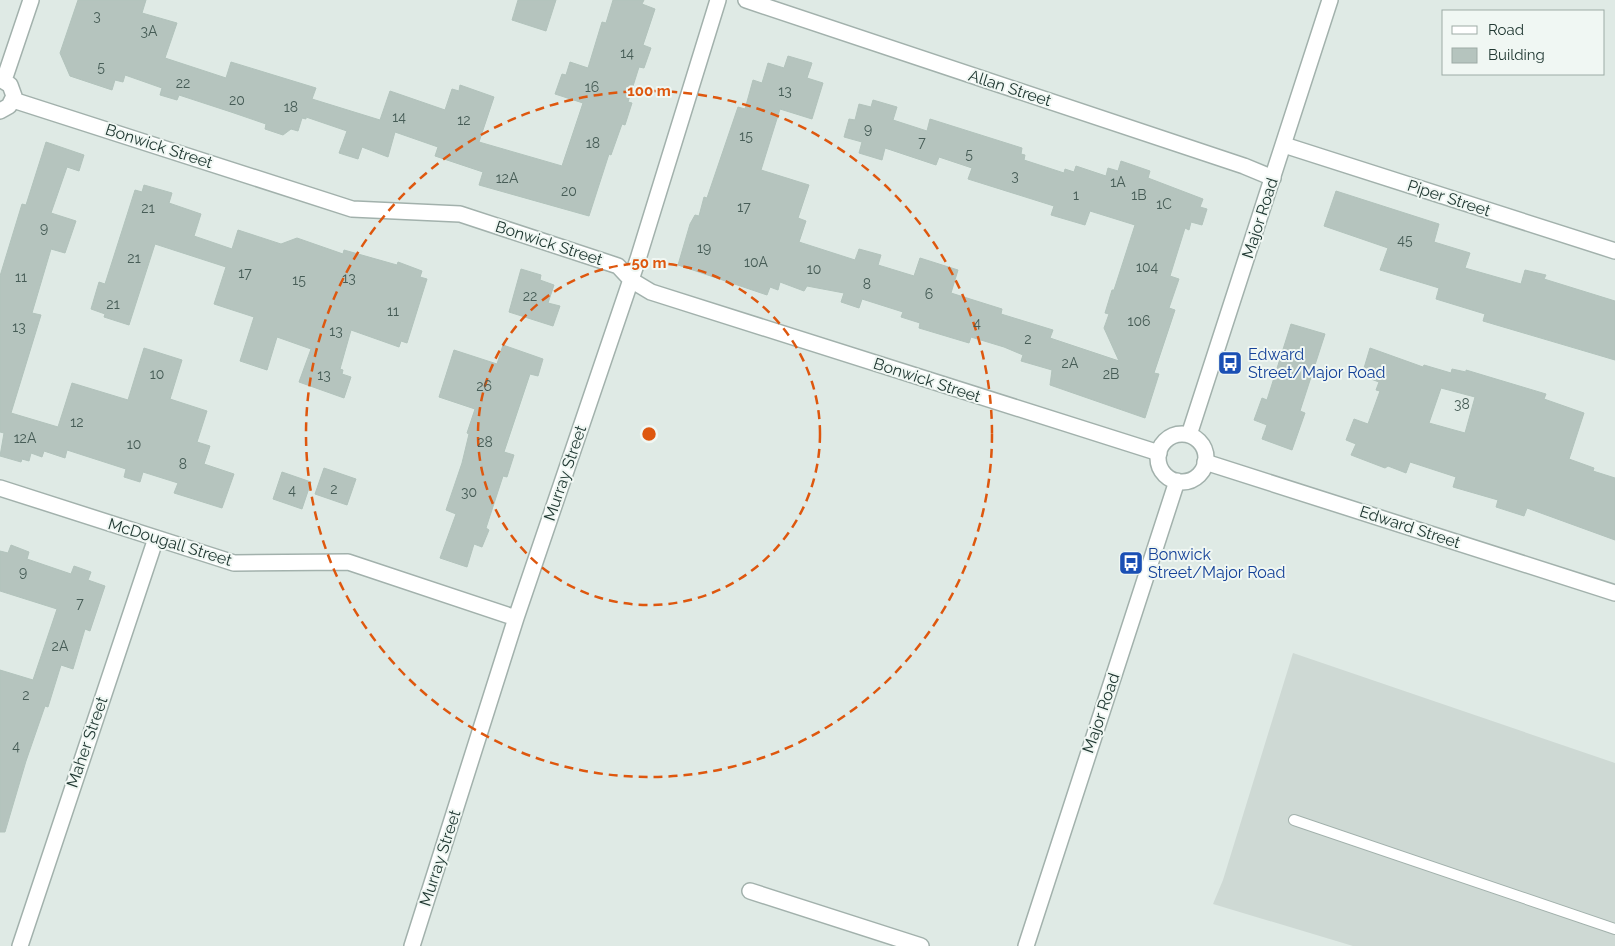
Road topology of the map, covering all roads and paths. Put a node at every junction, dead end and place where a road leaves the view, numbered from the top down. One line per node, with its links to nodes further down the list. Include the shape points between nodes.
1 (31, 0): 5 (street)
2 (718, 0): 11 (street, Murray Street)
3 (746, 0): 9 (street, Allan Street)
4 (1330, 0): 8 (street, Major Road)
5 (2, 80): 6 (street, via 12,88)
6 (13, 100): 7 (street); 11 (street, Bonwick Street, via 352,209 460,214 618,266)
7 (0, 111)
8 (1284, 145): 9 (street, Major Road); 10 (street, Piper Street)
9 (1273, 178): 12 (street, Major Road)
10 (1615, 251)
11 (631, 280): 13 (street, Bonwick Street, via 651,292); 19 (street, Murray Street)
12 (1189, 436): 13 (street, via 1170,438); 14 (street, via 1200,443)
13 (1158, 453): 15 (street, via 1164,474)
14 (1205, 462): 15 (street, via 1198,475 1184,482); 18 (street, Edward Street)
15 (1177, 481): 26 (street, Major Road)
16 (0, 488): 17 (street, McDougall Street)
17 (156, 538): 19 (street, McDougall Street, via 234,563 348,562); 23 (street, Maher Street)
18 (1615, 593)
19 (516, 618): 24 (street, Murray Street)
20 (1294, 820): 22 (lane)
21 (750, 891): 25 (street)
22 (1615, 930)
23 (20, 946)
24 (412, 946)
25 (921, 946)
26 (1026, 946)

